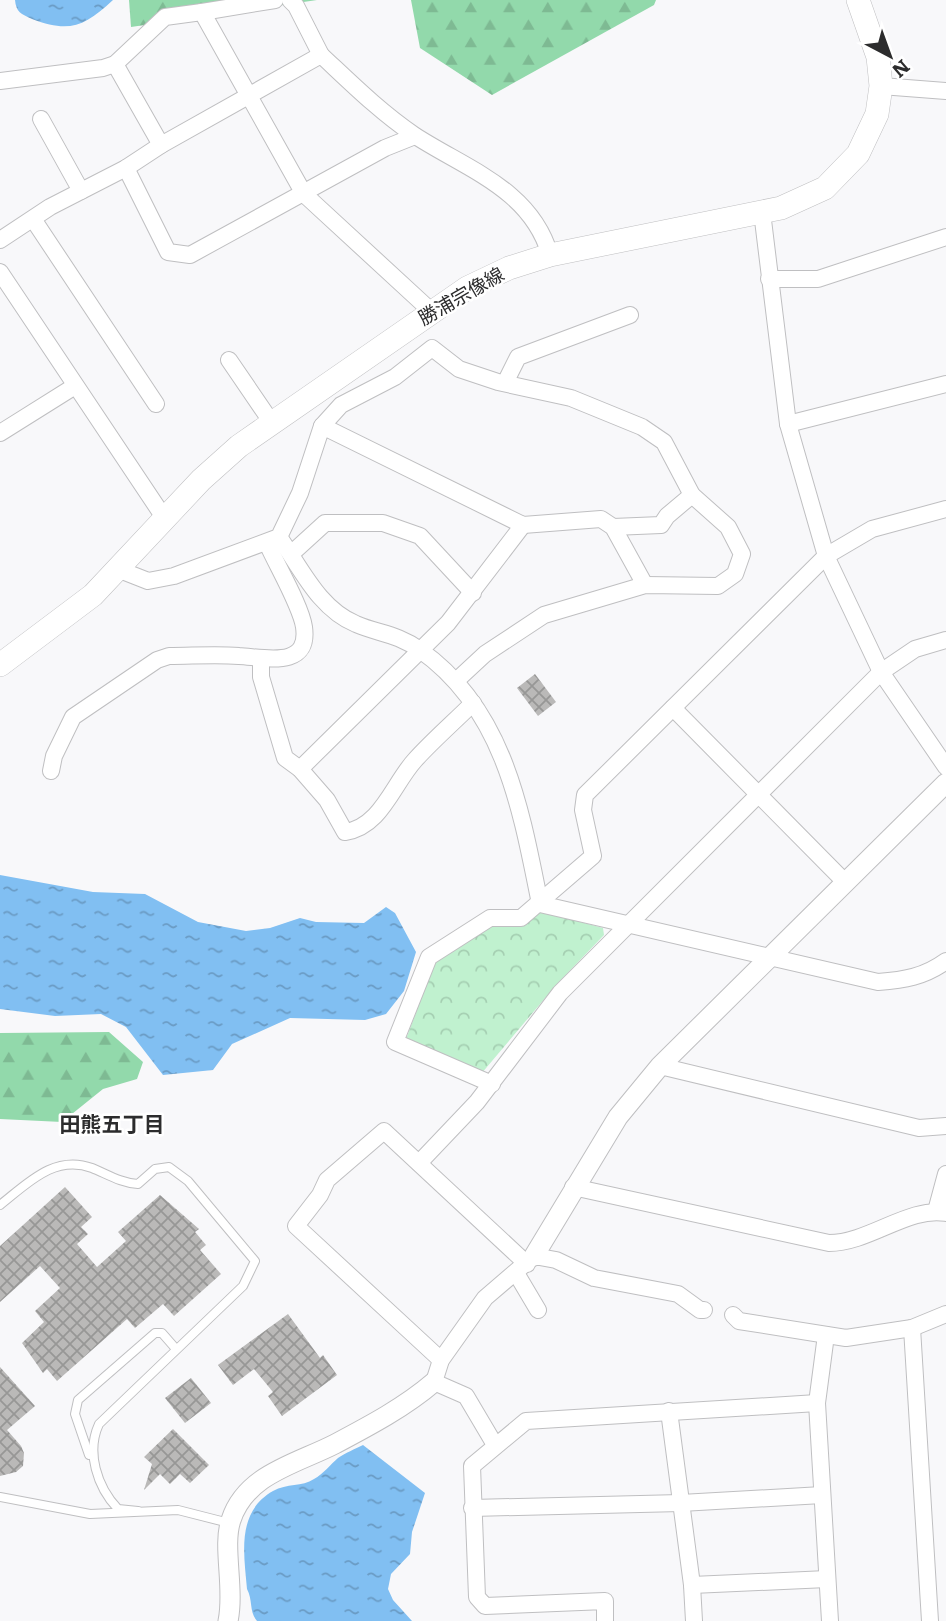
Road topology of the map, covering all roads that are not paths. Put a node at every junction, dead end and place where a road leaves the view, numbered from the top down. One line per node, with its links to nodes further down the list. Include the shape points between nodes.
1 (275, 0): 4 (street)
2 (290, 0): 5 (street)
3 (858, 0): 8 (main road, 勝浦宗像線, via 878,57)
4 (202, 12): 6 (street, via 165,17); 10 (street)
5 (321, 55): 10 (street); 12 (street, via 372,104)
6 (115, 64): 7 (street); 13 (street)
7 (0, 81)
8 (881, 86): 9 (street); 17 (main road, 勝浦宗像線, via 869,135 843,172 805,199)
9 (946, 91)
10 (250, 95): 13 (street); 16 (street)
11 (41, 119): 15 (street)
12 (415, 136): 16 (street); 21 (street, via 514,196 531,216)
13 (161, 145): 14 (street)
14 (126, 168): 15 (street); 16 (street, via 168,252 190,255)
15 (81, 191): 18 (street)
16 (304, 194): 24 (street)
17 (762, 212): 21 (main road, 勝浦宗像線); 23 (street)
18 (33, 219): 20 (street); 30 (street)
19 (946, 237): 23 (street, via 818,279)
20 (0, 240)
21 (550, 255): 24 (main road, 勝浦宗像線, via 498,273)
22 (0, 272): 29 (street)
23 (769, 279): 32 (street)
24 (430, 311): 31 (main road, 勝浦宗像線)
25 (630, 315): 27 (street, via 518,357)
26 (229, 359): 31 (street)
27 (505, 383): 33 (street, via 459,369 432,348 395,377 341,405); 35 (street, via 571,398 642,427 664,442)
28 (946, 384): 32 (street)
29 (75, 386): 34 (street); 37 (street)
30 (156, 404)
31 (272, 423): 37 (main road, 勝浦宗像線, via 201,480)
32 (788, 424): 42 (street)
33 (322, 426): 38 (street); 40 (street, via 300,493)
34 (0, 433)
35 (692, 495): 39 (street, via 661,525); 44 (street, via 728,527 742,554 740,565 718,586)
36 (946, 509): 42 (street, via 872,529)
37 (165, 519): 43 (main road, 勝浦宗像線)
38 (523, 524): 39 (street, via 601,519); 45 (street)
39 (613, 527): 44 (street)
40 (273, 540): 41 (street); 43 (street, via 148,581); 48 (street, via 304,625 304,640 286,659)
41 (291, 554): 45 (street, via 325,523 383,523 420,536); 47 (street, via 327,607)
42 (826, 556): 50 (street); 53 (street)
43 (120, 570): 49 (main road, 勝浦宗像線)
44 (645, 585): 51 (street, via 544,614 485,654)
45 (473, 593): 47 (street)
46 (946, 640): 50 (street, via 915,649)
47 (419, 649): 51 (street); 55 (street)
48 (261, 659): 55 (street, via 261,677 285,758); 56 (street, via 169,656 157,660 73,716)
49 (0, 665)
50 (881, 672): 54 (street); 58 (street)
51 (457, 680): 52 (street)
52 (473, 703): 55 (street, via 413,761 381,808 359,830 345,832 327,800); 60 (street, via 499,744 508,770)
53 (673, 708): 58 (street); 60 (street, via 585,795 583,810 593,856)
54 (946, 767)
55 (300, 769)
56 (51, 771)
57 (946, 783): 59 (street)
58 (758, 793): 59 (street); 61 (street)
59 (845, 882): 62 (street)
60 (540, 904): 61 (street); 65 (street, via 521,918 489,918 429,957 395,1042)
61 (627, 924): 62 (street); 65 (street, via 560,993)
62 (768, 957): 63 (street, via 878,982 908,980); 64 (street)
63 (946, 961)
64 (660, 1066): 66 (street, via 919,1128); 69 (street, via 618,1116)
65 (492, 1084): 67 (street)
66 (946, 1126)
67 (419, 1163): 72 (street); 80 (street, via 383,1131 327,1180 296,1226)
68 (946, 1174): 71 (street)
69 (573, 1187): 71 (street, via 829,1243 849,1243 911,1217); 72 (street)
70 (0, 1205): 79 (lane, via 50,1168 64,1165 77,1164 128,1184 138,1184 161,1167 179,1171 255,1261 243,1286)
71 (941, 1212)
72 (526, 1264): 73 (street); 74 (street, via 556,1259 594,1278 678,1294); 80 (street, via 485,1298)
73 (538, 1310)
74 (704, 1310)
75 (946, 1314): 77 (street)
76 (733, 1315): 78 (street, via 739,1321)
77 (912, 1328): 78 (street, via 846,1338); 98 (street)
78 (826, 1335): 82 (street)
79 (176, 1349): 85 (lane, via 99,1424 91,1449); 85 (lane, via 162,1333 155,1333 78,1400 75,1414)
80 (441, 1360): 81 (street)
81 (435, 1382): 84 (street, via 466,1396); 91 (street, via 375,1421 265,1476 242,1498)
82 (817, 1403): 83 (street); 86 (street)
83 (669, 1411): 84 (street, via 526,1421); 88 (street)
84 (495, 1445): 89 (street, via 472,1466)
85 (99, 1477): 90 (lane, via 103,1491 118,1509)
86 (822, 1495): 88 (street); 92 (street)
87 (0, 1497): 90 (lane, via 90,1514)
88 (681, 1503): 89 (street); 93 (street)
89 (472, 1508): 95 (street, via 477,1597 485,1606 605,1601)
90 (138, 1511): 91 (lane, via 178,1510)
91 (229, 1523): 94 (street, via 232,1602)
92 (827, 1579): 93 (street); 97 (street)
93 (692, 1585): 96 (street)
94 (228, 1621)
95 (605, 1621)
96 (694, 1621)
97 (830, 1621)
98 (930, 1621)

